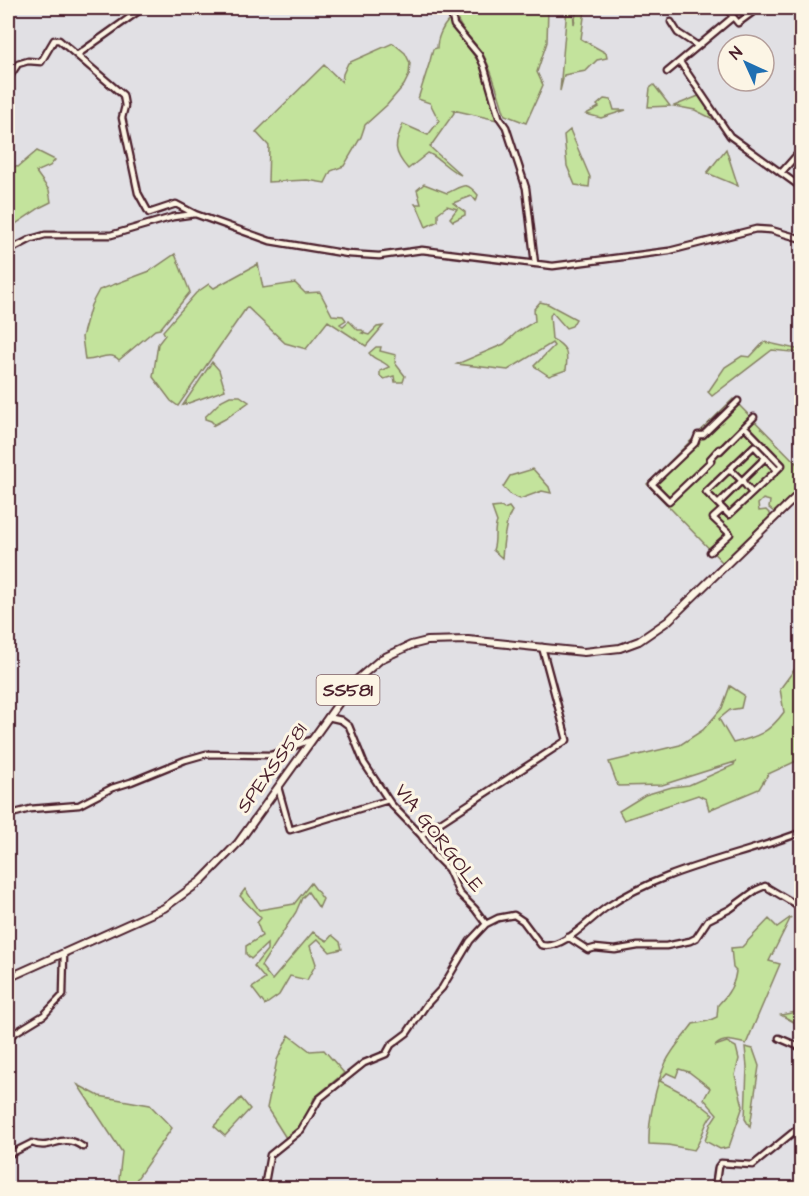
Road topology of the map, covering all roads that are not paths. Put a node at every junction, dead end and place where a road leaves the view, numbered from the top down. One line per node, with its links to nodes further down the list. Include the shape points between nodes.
1 (142, 8): 8 (street)
2 (450, 8): 20 (street, via 454,25 484,66 523,178)
3 (726, 8): 5 (street)
4 (753, 12): 5 (street, via 738,23)
5 (733, 17): 7 (street)
6 (671, 22): 7 (street, via 678,33)
7 (698, 46): 9 (street)
8 (77, 55): 11 (street, via 54,40 41,62 18,64); 15 (street, via 123,95 122,118 138,193)
9 (680, 62): 10 (street); 13 (street, via 730,136)
10 (667, 72)
11 (8, 79)
12 (801, 149): 13 (street)
13 (781, 173): 14 (street)
14 (801, 188)
15 (149, 213): 16 (street, via 176,204); 17 (street)
16 (195, 214): 17 (street); 20 (street, via 270,241 326,250 379,256 422,250)
17 (146, 226): 19 (street, via 111,235 45,235)
18 (801, 238): 20 (street, via 756,229 669,251 553,266)
19 (8, 251)
20 (535, 264)
21 (738, 401): 23 (street, via 703,435 697,435 695,443 652,484 669,501)
22 (754, 417): 23 (street)
23 (745, 426): 26 (street, via 782,465)
24 (765, 458): 25 (street, via 754,446); 26 (street); 27 (street)
25 (730, 469): 27 (street); 30 (street, via 706,492)
26 (777, 470): 29 (street)
27 (742, 482): 29 (street); 30 (street)
28 (801, 491): 33 (main road, SPEXSS581 / SS581, via 668,621 639,641 600,651)
29 (752, 493): 31 (street, via 729,515)
30 (718, 504): 31 (street)
31 (723, 509): 32 (street, via 713,518 730,534)
32 (711, 552)
33 (542, 647): 34 (main road, SPEXSS581 / SS581, via 468,640 411,645 367,669); 40 (street, via 567,740)
34 (328, 717): 35 (main road, SPEXSS581 / SS581); 37 (street, VIA GORGOLE, via 349,726 364,763)
35 (313, 739): 36 (main road, SPEXSS581 / SS581); 38 (street, via 271,755 206,754 112,788 79,805)
36 (278, 787): 37 (street, via 290,830); 44 (main road, SPEXSS581 / SS581, via 238,843 188,892 164,908)
37 (388, 800): 40 (street, VIA GORGOLE)
38 (8, 815)
39 (801, 832): 43 (street, via 648,884 608,906)
40 (421, 835): 42 (street, VIA GORGOLE, via 448,869 459,893)
41 (801, 908): 43 (street, via 765,886 708,920 690,941 588,950)
42 (486, 924): 43 (street, via 514,915 544,946); 52 (street, via 407,1033 386,1054 364,1063 319,1099 301,1130 270,1155)
43 (568, 937)
44 (64, 953): 45 (main road, SPEXSS581 / SS581); 46 (street, via 63,994 44,1015)
45 (8, 978)
46 (8, 1037)
47 (779, 1038): 48 (street)
48 (801, 1048)
49 (801, 1125): 53 (street, via 753,1165 721,1163)
50 (84, 1147): 51 (street, via 69,1140 44,1146 32,1143)
51 (8, 1155)
52 (264, 1188)
53 (715, 1188)

